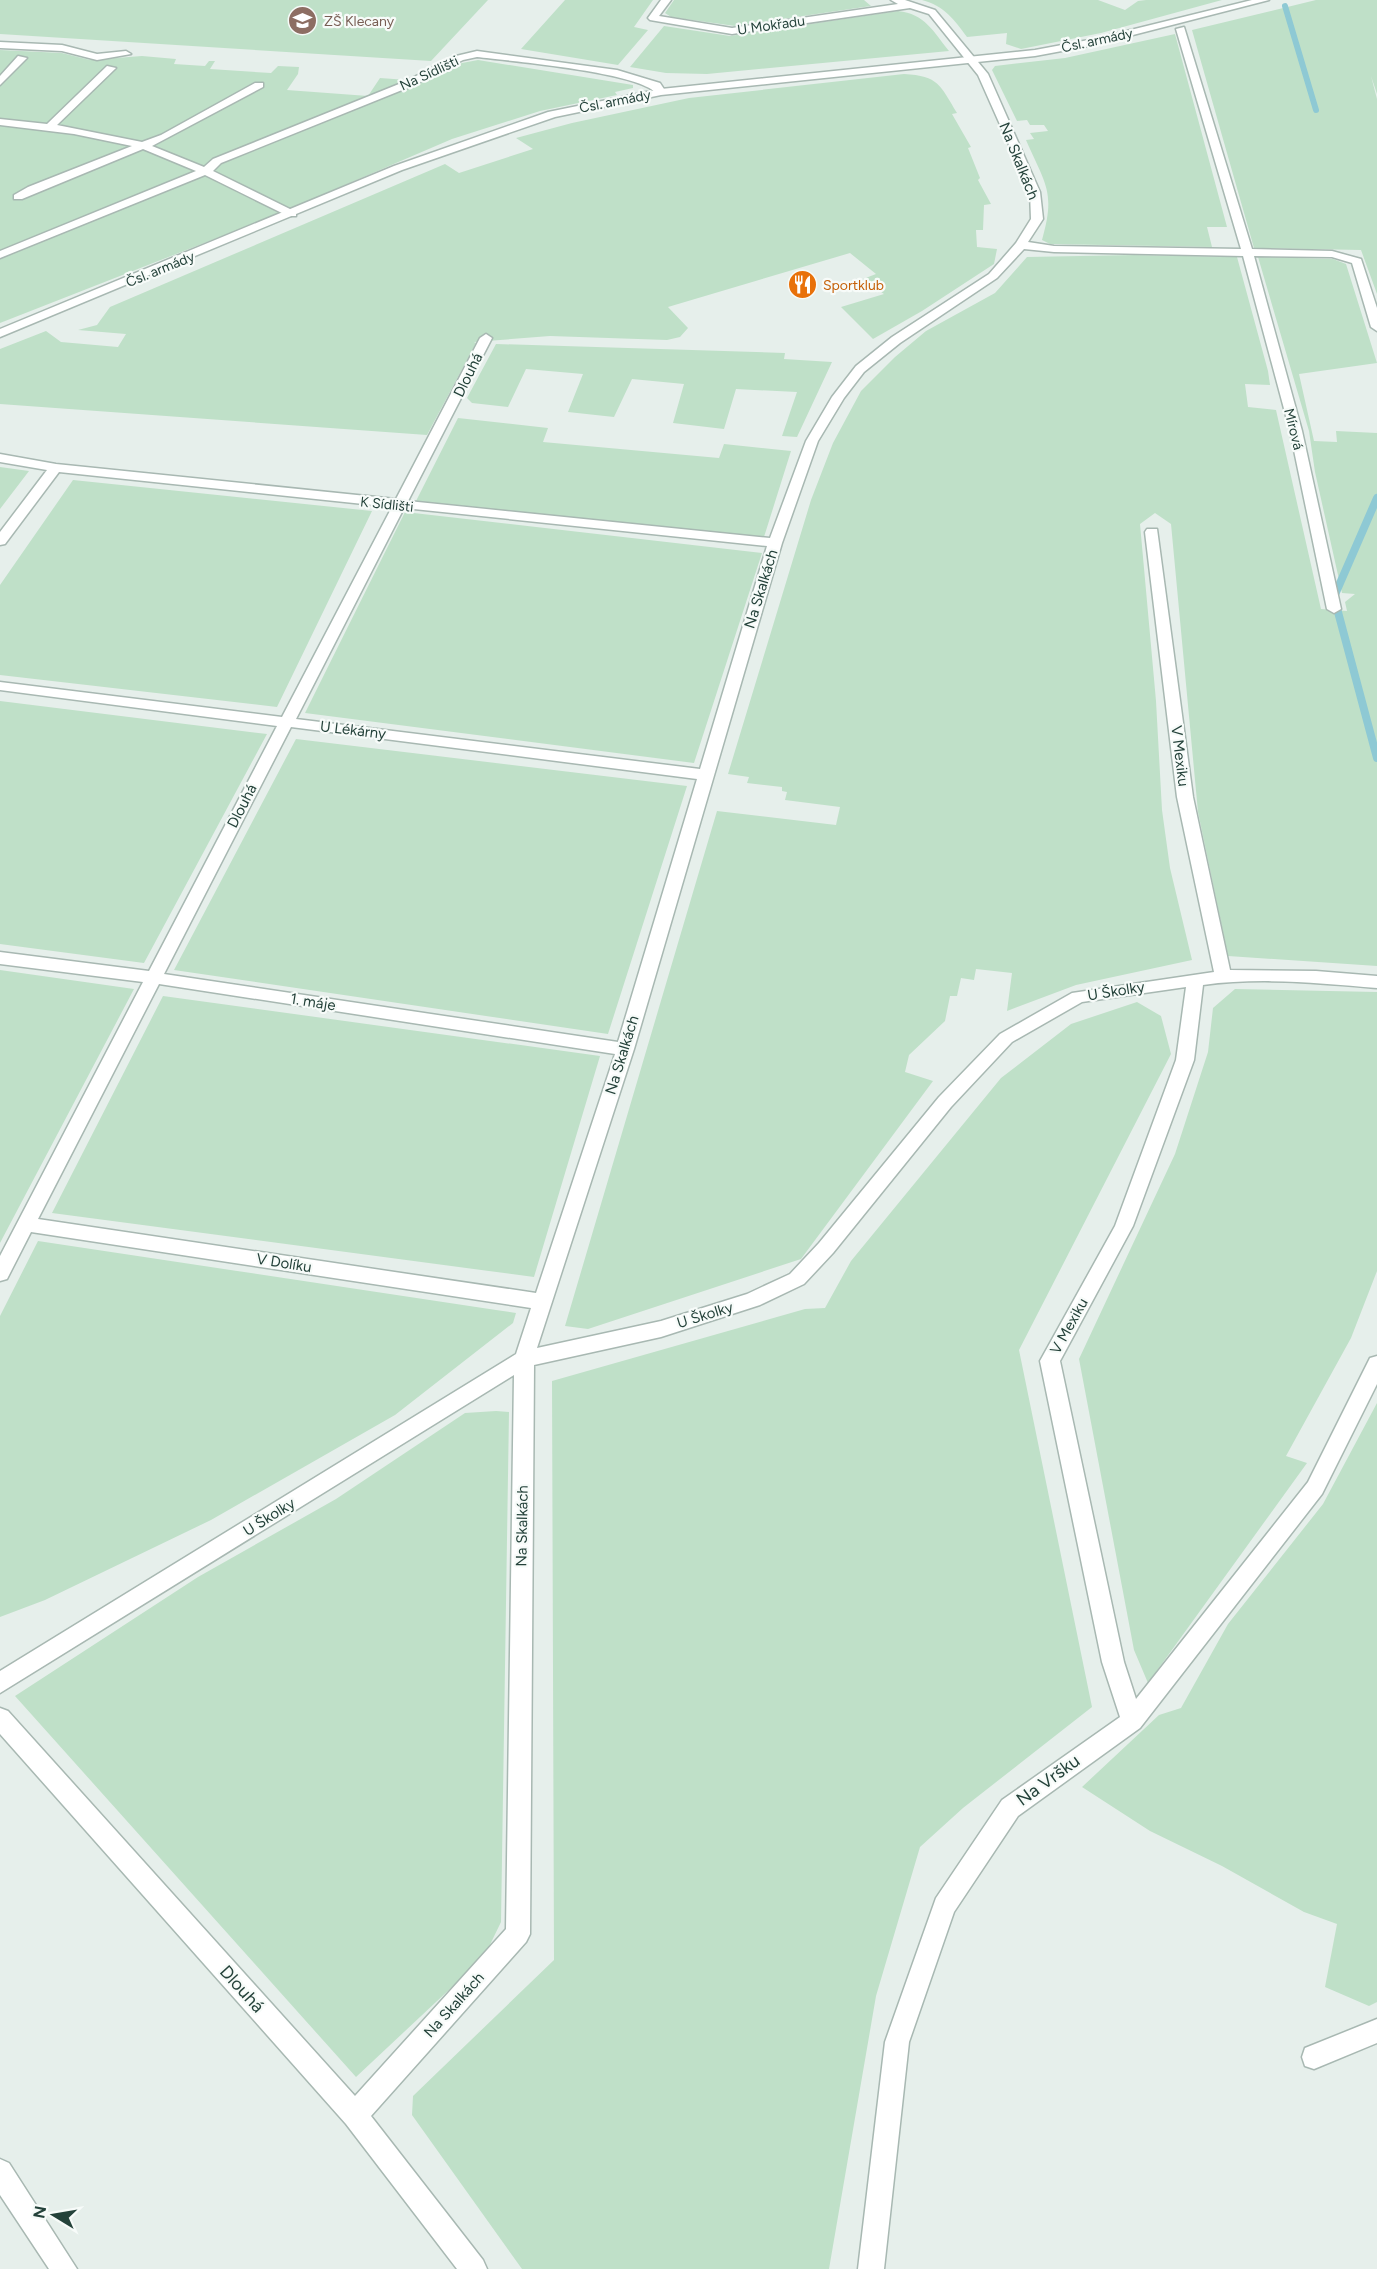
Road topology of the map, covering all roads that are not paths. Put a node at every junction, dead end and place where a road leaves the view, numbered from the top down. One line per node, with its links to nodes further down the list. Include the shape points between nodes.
1 (666, 0): 4 (street, U Mokřadu, via 652,18 732,31)
2 (896, 0): 4 (street)
3 (1264, 0): 9 (street, Čsl. armády, via 1094,42)
4 (912, 4): 9 (street, via 932,12)
5 (1181, 29): 21 (street, Mírová)
6 (0, 45): 7 (street, via 62,48 97,57)
7 (126, 54)
8 (22, 58): 11 (street)
9 (972, 60): 13 (street, Čsl. armády); 20 (street, Na Skalkách, via 989,87 1035,192 1037,219)
10 (111, 68): 15 (street)
11 (0, 82)
12 (259, 85): 16 (street)
13 (661, 92): 17 (street, Na Sídlišti, via 656,85 617,73 477,54 218,160); 19 (street, Čsl. armády, via 568,110 521,124 398,168)
14 (0, 122): 15 (street)
15 (49, 127): 16 (street)
16 (143, 146): 17 (street); 18 (street)
17 (207, 170): 19 (street); 22 (street, Na Sídlišti)
18 (18, 197)
19 (292, 214): 24 (street, Čsl. armády)
20 (1021, 245): 21 (street, via 1054,249); 31 (street, Na Skalkách, via 987,282 896,340 852,377 812,441)
21 (1247, 251): 23 (street, via 1332,254 1357,261); 32 (street, Mírová, via 1296,431)
22 (0, 255)
23 (1377, 327)
24 (0, 333)
25 (486, 338): 28 (street, Dlouhá)
26 (0, 458): 27 (street, K Sídlišti)
27 (56, 468): 28 (street, K Sídlišti); 30 (street)
28 (400, 506): 31 (street, K Sídlišti); 34 (street, Dlouhá)
29 (1152, 532): 37 (street, V Mexiku, via 1185,798)
30 (0, 541)
31 (775, 543): 35 (street, Na Skalkách)
32 (1334, 609)
33 (0, 686): 34 (street, U Lékárny)
34 (285, 721): 35 (street, U Lékárny); 38 (street, Dlouhá)
35 (706, 776): 41 (street, Na Skalkách)
36 (0, 958): 38 (street, 1. máje)
37 (1222, 976): 39 (street, U Školky); 40 (street, U Školky)
38 (155, 978): 41 (street, 1. máje); 42 (street, Dlouhá)
39 (1196, 979): 45 (street, U Školky, via 1078,997 1006,1038 945,1102 796,1279 753,1300 661,1329); 49 (street, V Mexiku, via 1185,1060 1124,1226 1050,1361 1113,1662)
40 (1377, 982)
41 (625, 1049): 44 (street, Na Skalkách)
42 (26, 1224): 43 (street, Dlouhá); 44 (street, V Dolíku)
43 (0, 1274)
44 (543, 1302): 45 (street, Na Skalkách)
45 (524, 1359): 47 (street, U Školky); 52 (street, Na Skalkách, via 518,1934)
46 (1377, 1364): 49 (street, Na Vršku, via 1315,1488)
47 (0, 1683)
48 (0, 1718): 52 (street, Dlouhá)
49 (1132, 1721): 56 (street, Na Vršku, via 1010,1808 944,1906 897,2043)
50 (1377, 2031): 51 (street)
51 (1314, 2057)
52 (355, 2115): 55 (street, Dlouhá)
53 (0, 2172): 54 (street)
54 (64, 2269)
55 (474, 2269)
56 (871, 2269)

